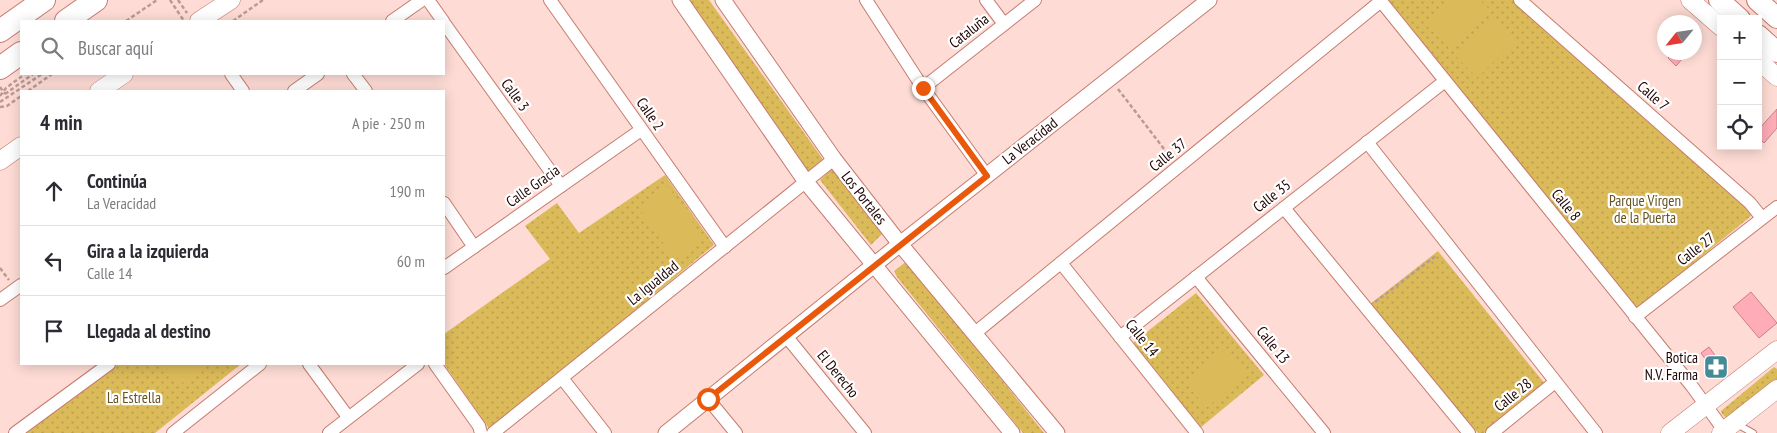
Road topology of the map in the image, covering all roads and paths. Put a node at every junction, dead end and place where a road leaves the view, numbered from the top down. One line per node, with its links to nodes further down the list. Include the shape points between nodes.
1 (44, 0): 34 (highway)
2 (96, 0): 25 (highway)
3 (156, 0): 26 (path)
4 (170, 0): 27 (path)
5 (178, 0): 23 (path)
6 (231, 0): 23 (main road)
7 (263, 0): 28 (path)
8 (422, 0): 29 (street)
9 (428, 0): 30 (street, Calle 3)
10 (550, 0): 60 (street, Calle 2)
11 (680, 0): 67 (street)
12 (723, 0): 63 (street, Los Portales)
13 (866, 0): 50 (street)
14 (986, 0): 31 (street)
15 (1035, 0): 31 (street, Cataluña)
16 (1209, 0): 47 (street, La Veracidad)
17 (1520, 0): 72 (street, Calle 7, via 1750,203)
18 (1690, 0): 32 (main road)
19 (1719, 0): 22 (main road)
20 (1757, 0): 24 (main road)
21 (1380, 1): 48 (street, Calle 8); 65 (street, Calle 37)
22 (1736, 15)
23 (194, 18)
24 (1777, 18)
25 (67, 20)
26 (127, 20)
27 (183, 20)
28 (234, 20)
29 (393, 20)
30 (442, 20)
31 (1004, 24): 50 (street, Cataluña)
32 (1717, 24)
33 (445, 25): 68 (street, Calle 3)
34 (0, 31)
35 (1762, 39): 36 (main road)
36 (1777, 52)
37 (1762, 64): 46 (main road)
38 (11, 65): 56 (path, via 6,88)
39 (31, 75): 49 (path, bridge, via 5,94)
40 (40, 75): 58 (path)
41 (51, 75): 51 (path)
42 (123, 75): 52 (main road)
43 (232, 75): 53 (street)
44 (317, 75): 54 (street)
45 (354, 75): 55 (street)
46 (1777, 77)
47 (1110, 78): 65 (path); 66 (street, La Veracidad)
48 (1445, 81): 61 (street, Calle 35); 84 (street, Calle 8)
49 (0, 87)
50 (923, 88): 66 (street)
51 (29, 90)
52 (100, 90)
53 (242, 90)
54 (295, 90)
55 (365, 90)
56 (0, 96)
57 (20, 97): 59 (path)
58 (0, 102)
59 (0, 107)
60 (641, 130): 68 (street, Calle Gracia); 75 (street, Calle 2)
61 (1367, 142): 71 (street, Calle 35); 95 (street)
62 (20, 147): 64 (main road)
63 (834, 160): 67 (street, La Igualdad); 73 (street, Los Portales)
64 (0, 161)
65 (1179, 167): 77 (street, Calle 37)
66 (987, 176): 73 (street, La Veracidad)
67 (806, 182): 75 (street, La Igualdad); 78 (street)
68 (561, 186): 74 (street, Calle Gracia)
69 (445, 204): 74 (street)
70 (1777, 207): 72 (street, Calle 27)
71 (1284, 208): 80 (street, Calle 35); 114 (street)
72 (1762, 218): 84 (street, Calle 27)
73 (900, 244): 78 (street, La Veracidad); 85 (street, Los Portales)
74 (474, 246): 79 (street, Calle Gracia)
75 (725, 247): 94 (street, La Igualdad)
76 (1437, 254): 83 (path)
77 (1061, 263): 85 (street, Calle 37); 87 (street, Calle 14)
78 (874, 266): 86 (street, La Veracidad); 110 (street)
79 (445, 267)
80 (1196, 277): 87 (street, Calle 35); 113 (street, Calle 13)
81 (20, 286): 82 (street)
82 (0, 300)
83 (1372, 304)
84 (1635, 317): 98 (street, Calle 8)
85 (975, 333): 111 (street, Los Portales)
86 (786, 336): 97 (street, La Veracidad); 109 (street, El Derecho)
87 (1120, 337): 112 (street, Calle 14)
88 (1776, 353): 98 (main road)
89 (108, 365): 101 (street)
90 (259, 365): 102 (street)
91 (310, 365): 99 (street)
92 (417, 365): 99 (street)
93 (436, 365): 104 (street)
94 (562, 378): 105 (street, La Igualdad); 106 (street)
95 (1555, 382): 115 (street, Calle 28); 116 (street)
96 (1777, 389): 100 (main road)
97 (708, 399): 107 (street, La Veracidad); 108 (street)
98 (1705, 405): 100 (street, Calle 8); 117 (main road)
99 (348, 417): 103 (street)
100 (1726, 430): 118 (lane)
101 (14, 433)
102 (173, 433)
103 (329, 433)
104 (481, 433)
105 (493, 433)
106 (605, 433)
107 (666, 433)
108 (736, 433)
109 (865, 433)
110 (1012, 433)
111 (1056, 433)
112 (1197, 433)
113 (1324, 433)
114 (1469, 433)
115 (1492, 433)
116 (1596, 433)
117 (1670, 433)
118 (1753, 433)

